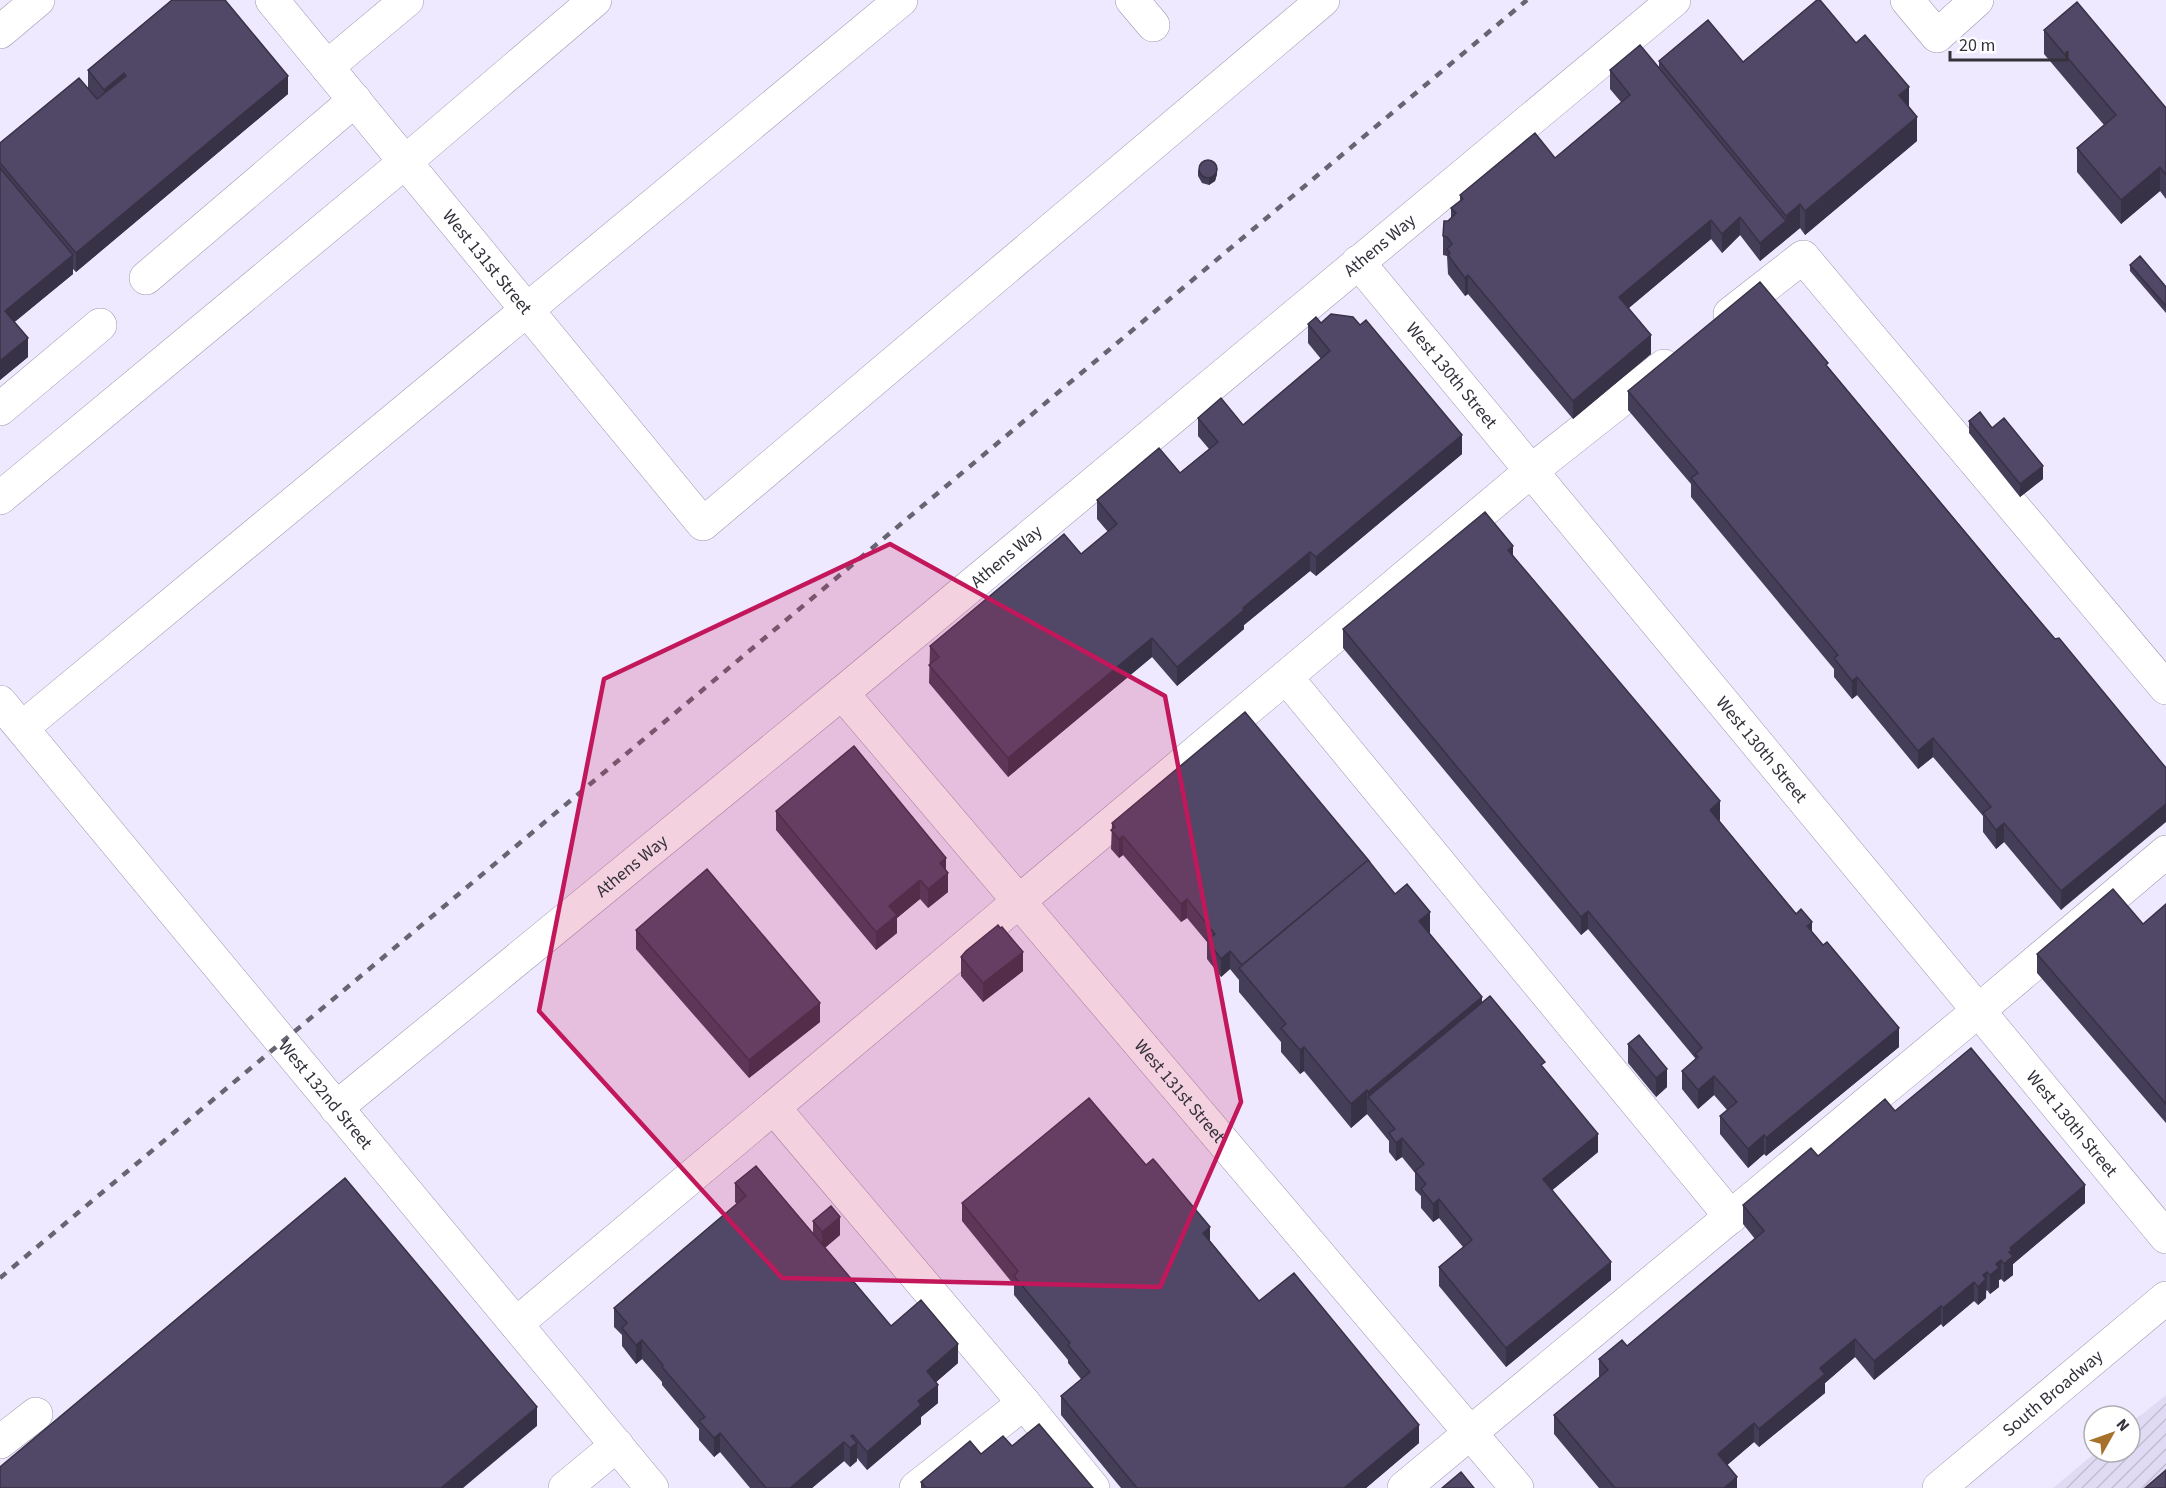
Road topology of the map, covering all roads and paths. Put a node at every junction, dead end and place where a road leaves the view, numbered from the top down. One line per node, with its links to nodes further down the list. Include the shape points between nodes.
1 (38, 0): 12 (street)
2 (272, 0): 13 (street, West 131st Street)
3 (407, 0): 13 (street)
4 (594, 0): 15 (street)
5 (901, 0): 18 (street)
6 (1132, 0): 11 (street)
7 (1323, 0): 18 (street, West 131st Street, via 703,524)
8 (1674, 0): 16 (street, Athens Way)
9 (1907, 0): 10 (street, via 1937,36)
10 (1977, 0)
11 (1153, 25)
12 (0, 32)
13 (327, 67): 14 (street, West 131st Street)
14 (355, 100): 15 (street, West 131st Street); 17 (street)
15 (405, 162): 18 (street, West 131st Street); 22 (street)
16 (1358, 262): 21 (street, West 130th Street); 25 (street, Athens Way)
17 (146, 278)
18 (526, 311): 27 (street)
19 (100, 325): 20 (street)
20 (0, 409)
21 (1531, 471): 23 (street); 24 (street, via 1803,257); 30 (street, West 130th Street)
22 (0, 498)
23 (1286, 677): 29 (street); 33 (street)
24 (2166, 688)
25 (842, 693): 29 (street, West 131st Street); 31 (street, Athens Way)
26 (0, 702): 27 (street, West 132nd Street)
27 (22, 728): 31 (street, West 132nd Street)
28 (2166, 852): 30 (street)
29 (1019, 902): 32 (street); 39 (street, West 131st Street)
30 (1978, 1011): 33 (street); 34 (street, West 130th Street)
31 (336, 1108): 36 (street, West 132nd Street)
32 (774, 1108): 36 (street); 37 (street)
33 (1731, 1216): 39 (street)
34 (2166, 1237)
35 (2166, 1298): 48 (street, South Broadway)
36 (516, 1324): 41 (street, West 132nd Street)
37 (1024, 1403): 44 (street); 45 (street)
38 (36, 1414): 40 (street)
39 (1471, 1434): 46 (street); 47 (street, West 131st Street)
40 (0, 1442)
41 (617, 1445): 42 (street); 43 (street, West 132nd Street)
42 (565, 1488)
43 (652, 1488)
44 (916, 1488)
45 (1093, 1488)
46 (1404, 1488)
47 (1517, 1488)
48 (1939, 1488)

